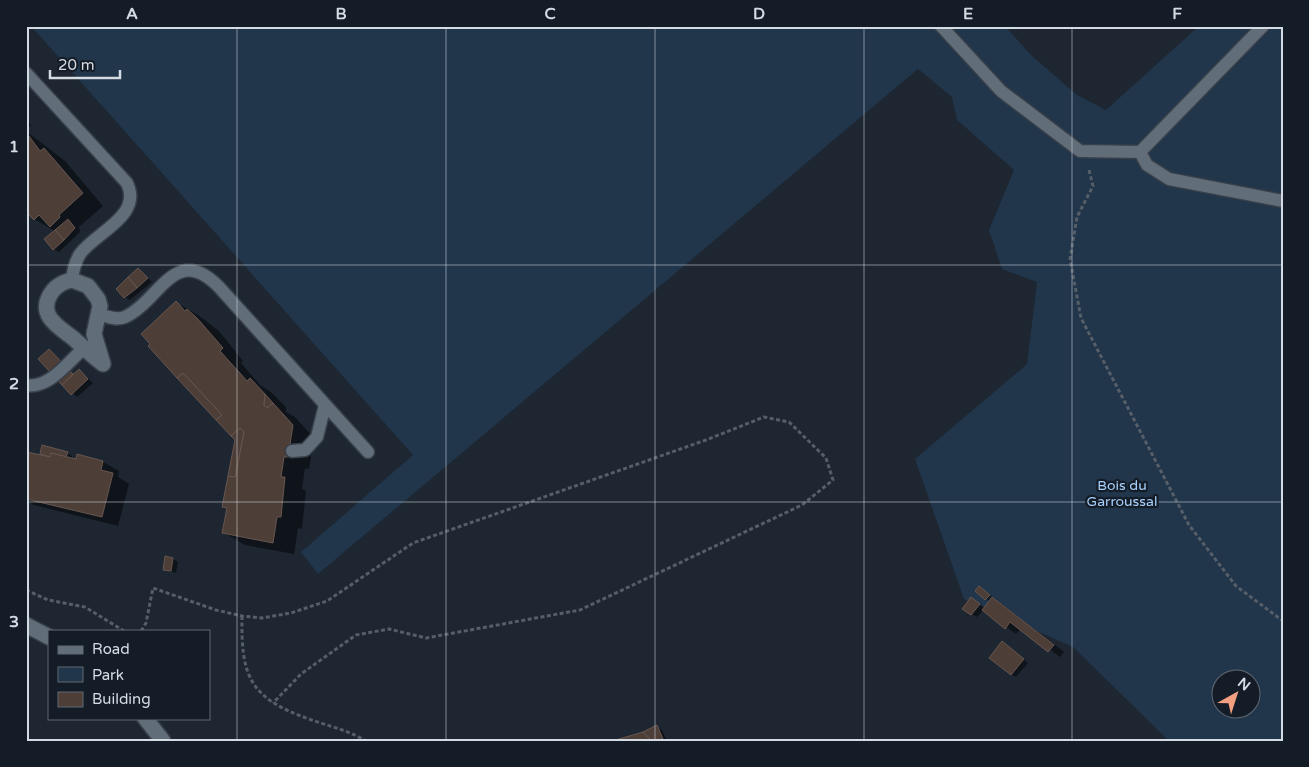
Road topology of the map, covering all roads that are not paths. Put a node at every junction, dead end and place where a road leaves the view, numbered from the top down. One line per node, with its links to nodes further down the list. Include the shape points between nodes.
1 (941, 26): 4 (lane, via 1001,91 1080,151)
2 (1264, 26): 4 (lane)
3 (26, 73): 6 (lane, via 127,183 131,194 126,211 81,253 74,266)
4 (1140, 152): 5 (lane, via 1147,165 1169,179)
5 (1283, 201)
6 (72, 280): 7 (street, via 80,281 94,291 98,299); 8 (street, via 53,290 46,309 59,329)
7 (98, 314): 8 (street, via 94,334 103,364); 10 (lane, via 124,317 173,275 185,270 203,273)
8 (83, 349): 9 (lane, via 48,381)
9 (26, 385)
10 (324, 405): 11 (lane, via 315,441 305,450); 12 (lane)
11 (292, 450)
12 (368, 452)
13 (26, 625): 14 (street)
14 (48, 637)
15 (147, 720): 16 (street)
16 (163, 741)

